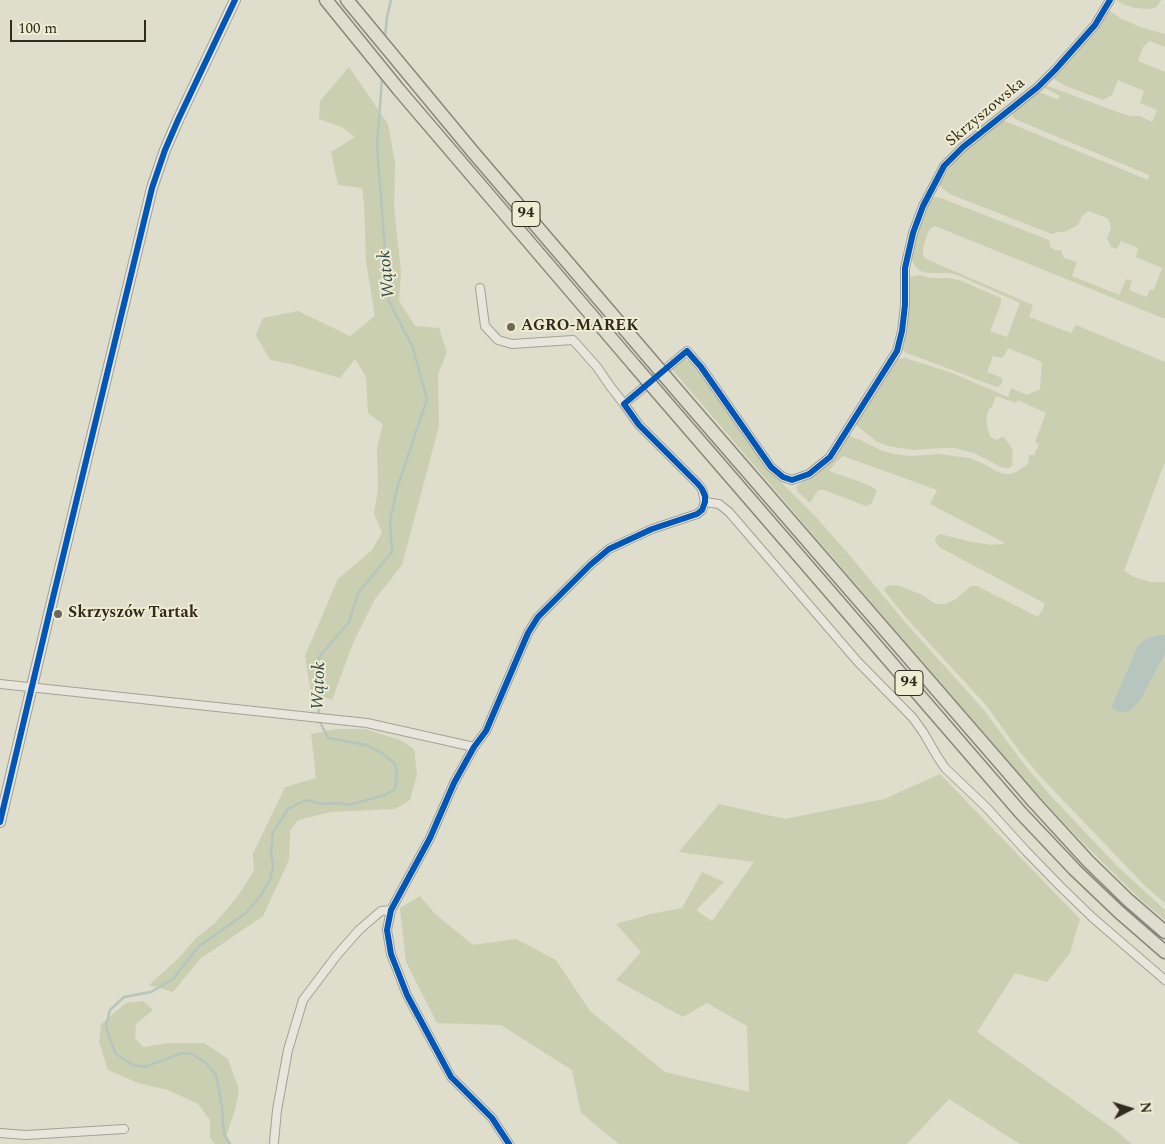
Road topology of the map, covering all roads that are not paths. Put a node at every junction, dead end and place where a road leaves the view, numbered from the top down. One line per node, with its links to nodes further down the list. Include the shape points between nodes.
1 (235, 0): 9 (street, via 178,120 152,188)
2 (326, 0): 14 (main road, 94, bridge, via 634,365 1022,813 1075,870)
3 (347, 0): 13 (main road, 94, bridge, via 646,354 1034,802 1088,861)
4 (1110, 0): 6 (street, Skrzyszowska, via 1095,24 1055,70 944,166 913,233 905,268 905,305 897,351 830,457 810,474 792,480 771,467 701,367 686,351)
5 (480, 288): 6 (street, via 485,326 498,340 512,344 573,340)
6 (624, 404): 7 (street, via 639,425 698,484)
7 (705, 502): 10 (street, via 698,514 652,529 609,549 550,604 528,633 486,730); 15 (street, via 719,504 729,512 858,662 913,718 945,768 1086,912)
8 (0, 684): 9 (street)
9 (32, 688): 10 (street, via 367,723); 11 (street)
10 (474, 747): 12 (street)
11 (0, 822)
12 (391, 910): 18 (street, via 381,911 359,930 303,1000 288,1050); 19 (street, via 387,930 391,954 407,995 451,1077 492,1118)
13 (1165, 932)
14 (1165, 952)
15 (1165, 980)
16 (124, 1129): 17 (street)
17 (0, 1134)
18 (274, 1142)
19 (509, 1144)

